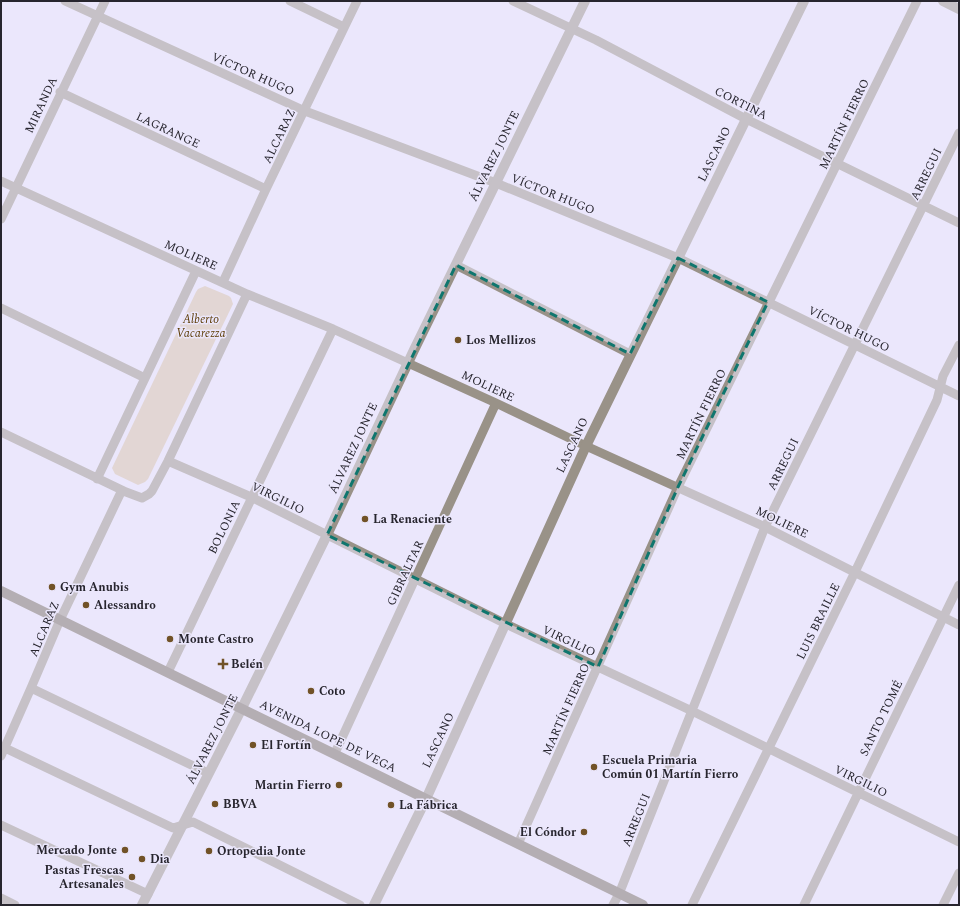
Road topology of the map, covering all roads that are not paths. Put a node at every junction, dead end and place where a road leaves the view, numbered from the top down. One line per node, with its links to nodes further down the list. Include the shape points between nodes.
1 (65, 1): 11 (street, VÍCTOR HUGO)
2 (105, 1): 11 (street, MIRANDA)
3 (290, 1): 12 (street)
4 (357, 1): 12 (street, ALCARAZ)
5 (513, 1): 13 (street, CORTINA)
6 (586, 1): 13 (street, ÁLVAREZ JONTE)
7 (804, 1): 16 (street, LASCANO)
8 (917, 1): 18 (street, MARTÍN FIERRO)
9 (943, 1): 10 (street)
10 (959, 9)
11 (97, 16): 14 (street, MIRANDA); 15 (street, VÍCTOR HUGO)
12 (344, 27): 15 (street, ALCARAZ)
13 (572, 28): 16 (street, CORTINA); 20 (street, ÁLVAREZ JONTE)
14 (60, 92): 21 (street, MIRANDA); 22 (street, LAGRANGE)
15 (305, 111): 20 (street, VÍCTOR HUGO); 22 (street, ALCARAZ)
16 (746, 119): 18 (street, CORTINA); 26 (street, LASCANO)
17 (959, 133): 23 (street, ARREGUI)
18 (838, 163): 23 (street, CORTINA); 31 (street, MARTÍN FIERRO)
19 (1, 181): 21 (street, MOLIERE)
20 (496, 183): 26 (street, VÍCTOR HUGO); 27 (street, ÁLVAREZ JONTE)
21 (16, 188): 24 (street, MIRANDA); 28 (street, MOLIERE)
22 (266, 189): 29 (street, ALCARAZ)
23 (923, 206): 25 (street, CORTINA); 34 (street, ARREGUI)
24 (1, 219)
25 (959, 223)
26 (678, 258): 31 (street, VÍCTOR HUGO); 36 (street, LASCANO)
27 (456, 265): 36 (street); 37 (street, ÁLVAREZ JONTE)
28 (196, 271): 29 (street, MOLIERE); 38 (street)
29 (223, 282): 30 (street, MOLIERE)
30 (247, 294): 33 (street, MOLIERE); 44 (street)
31 (768, 302): 34 (street, VÍCTOR HUGO); 46 (street, MARTÍN FIERRO)
32 (1, 308): 38 (street)
33 (333, 328): 37 (street, MOLIERE); 48 (street, BOLONIA)
34 (855, 345): 39 (street, VÍCTOR HUGO); 49 (street, ARREGUI)
35 (959, 345): 39 (street, LUIS BRAILLE, via 943,376)
36 (630, 354): 43 (street, LASCANO)
37 (408, 363): 41 (street, MOLIERE); 50 (street, ÁLVAREZ JONTE)
38 (145, 378): 45 (street)
39 (941, 387): 40 (street, VÍCTOR HUGO); 51 (street, LUIS BRAILLE)
40 (959, 396)
41 (496, 403): 43 (street, MOLIERE); 52 (street, GIBRALTAR)
42 (1, 432): 45 (street)
43 (586, 446): 46 (street, MOLIERE); 57 (street, LASCANO)
44 (168, 461): 47 (street, via 152,491 145,497 138,498); 48 (street, VIRGILIO)
45 (97, 479): 47 (street)
46 (678, 487): 49 (street, MOLIERE); 59 (street, MARTÍN FIERRO)
47 (122, 490): 56 (street, ALCARAZ)
48 (251, 497): 50 (street, VIRGILIO); 60 (street, BOLONIA)
49 (765, 527): 51 (street, MOLIERE); 63 (street, ARREGUI)
50 (327, 535): 52 (street, VIRGILIO); 62 (street, ÁLVAREZ JONTE)
51 (855, 572): 55 (street, MOLIERE); 64 (street, LUIS BRAILLE)
52 (415, 579): 57 (street, VIRGILIO); 66 (street, GIBRALTAR)
53 (959, 585): 55 (street, SANTO TOMÉ)
54 (1, 591): 56 (main road, AVENIDA LOPE DE VEGA)
55 (943, 617): 58 (street, MOLIERE); 68 (street, SANTO TOMÉ)
56 (60, 620): 60 (main road, AVENIDA LOPE DE VEGA); 61 (street, ALCARAZ)
57 (506, 624): 59 (street, VIRGILIO); 69 (street, LASCANO)
58 (959, 625)
59 (598, 667): 63 (street, VIRGILIO); 73 (street, MARTÍN FIERRO)
60 (168, 672): 62 (main road, AVENIDA LOPE DE VEGA)
61 (31, 688): 65 (street, ALCARAZ); 67 (street)
62 (242, 708): 66 (main road, AVENIDA LOPE DE VEGA); 67 (street, ÁLVAREZ JONTE)
63 (692, 712): 64 (street, VIRGILIO); 76 (street, ARREGUI)
64 (768, 749): 68 (street, VIRGILIO); 84 (street, LUIS BRAILLE)
65 (3, 752): 70 (street, via 173,828)
66 (335, 753): 69 (main road, AVENIDA LOPE DE VEGA)
67 (208, 774): 70 (street, ÁLVAREZ JONTE)
68 (857, 793): 72 (street, VIRGILIO); 85 (street, SANTO TOMÉ)
69 (426, 799): 73 (main road, AVENIDA LOPE DE VEGA); 81 (street, LASCANO)
70 (183, 825): 75 (street, ÁLVAREZ JONTE); 80 (street, via 193,822)
71 (1, 826): 75 (street)
72 (959, 842)
73 (518, 844): 76 (main road, AVENIDA LOPE DE VEGA)
74 (959, 873): 86 (street)
75 (148, 894): 79 (street, ÁLVAREZ JONTE)
76 (619, 894): 82 (street, ARREGUI); 83 (main road, AVENIDA LOPE DE VEGA)
77 (1, 898): 78 (street)
78 (15, 905)
79 (142, 905)
80 (360, 905)
81 (374, 905)
82 (613, 905)
83 (642, 905)
84 (692, 905)
85 (804, 905)
86 (943, 905)

